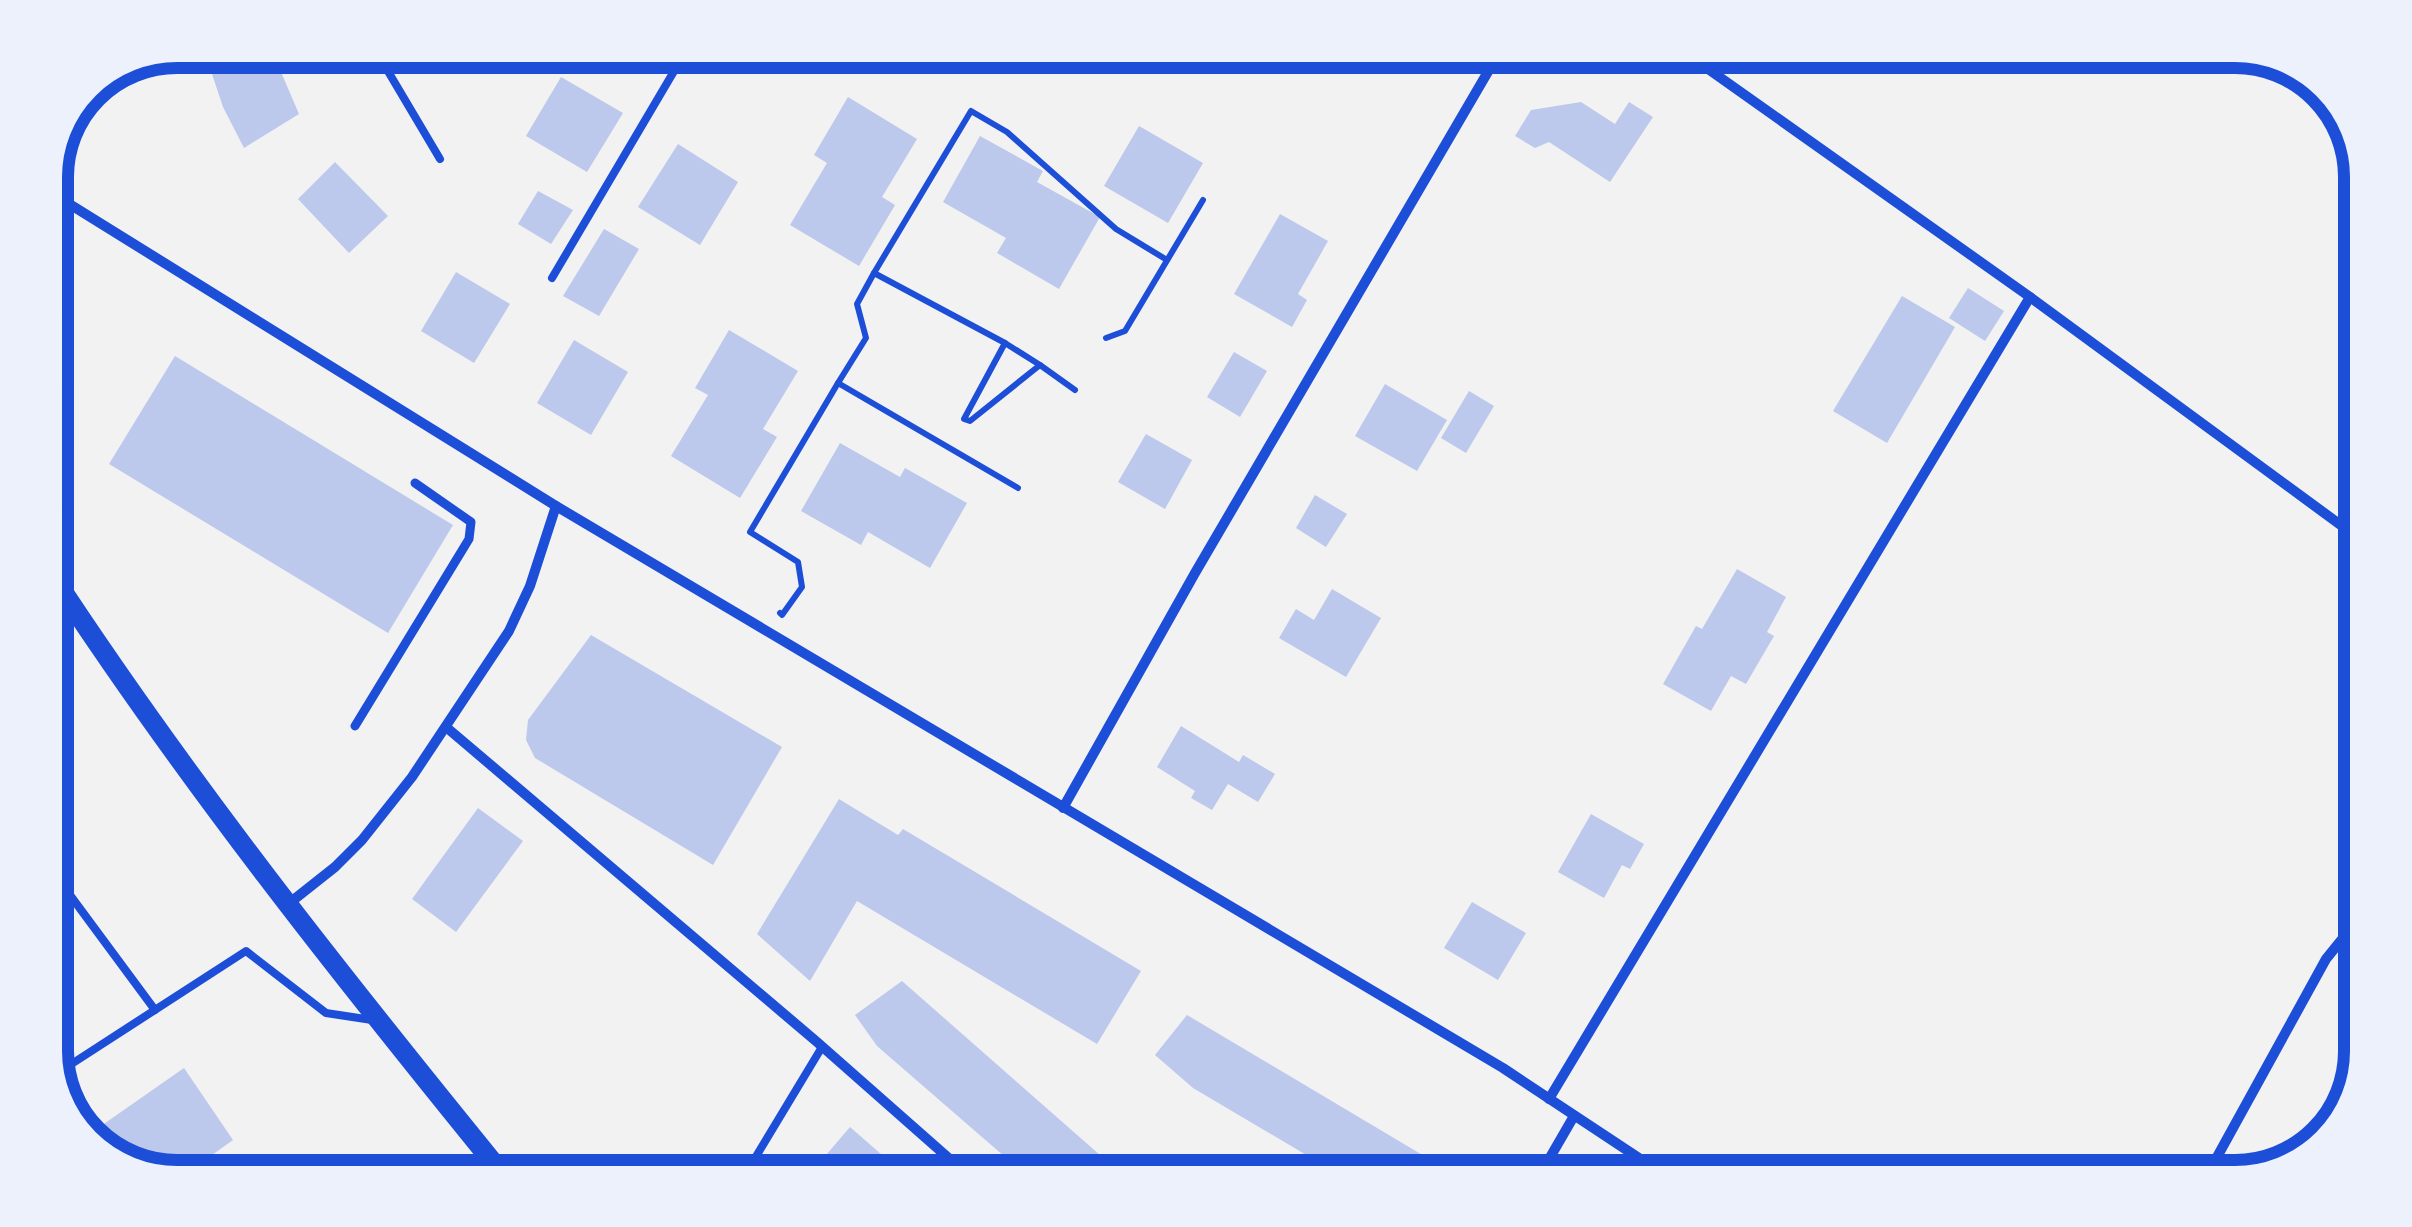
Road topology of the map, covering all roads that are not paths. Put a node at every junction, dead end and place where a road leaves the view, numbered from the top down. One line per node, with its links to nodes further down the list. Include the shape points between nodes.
1 (386, 68): 5 (lane)
2 (676, 68): 7 (lane)
3 (1490, 68): 15 (street)
4 (1707, 68): 8 (street)
5 (440, 159)
6 (68, 203): 10 (street)
7 (552, 278)
8 (2030, 297): 11 (street); 23 (street)
9 (416, 483): 13 (street, via 471,522 468,538)
10 (556, 506): 14 (street, via 515,620); 15 (street)
11 (2344, 526)
12 (68, 598): 17 (main road)
13 (354, 726)
14 (446, 726): 17 (street, via 362,840); 21 (street)
15 (1064, 808): 23 (street)
16 (68, 892): 19 (lane)
17 (286, 905): 20 (main road)
18 (2344, 938): 30 (street)
19 (155, 1010): 20 (lane, via 246,950 326,1013); 22 (lane)
20 (378, 1020): 25 (main road)
21 (822, 1046): 26 (lane); 27 (street)
22 (69, 1066)
23 (1549, 1099): 24 (street)
24 (1574, 1116): 28 (street); 29 (street)
25 (491, 1160)
26 (755, 1160)
27 (951, 1160)
28 (1548, 1160)
29 (1642, 1160)
30 (2215, 1160)

